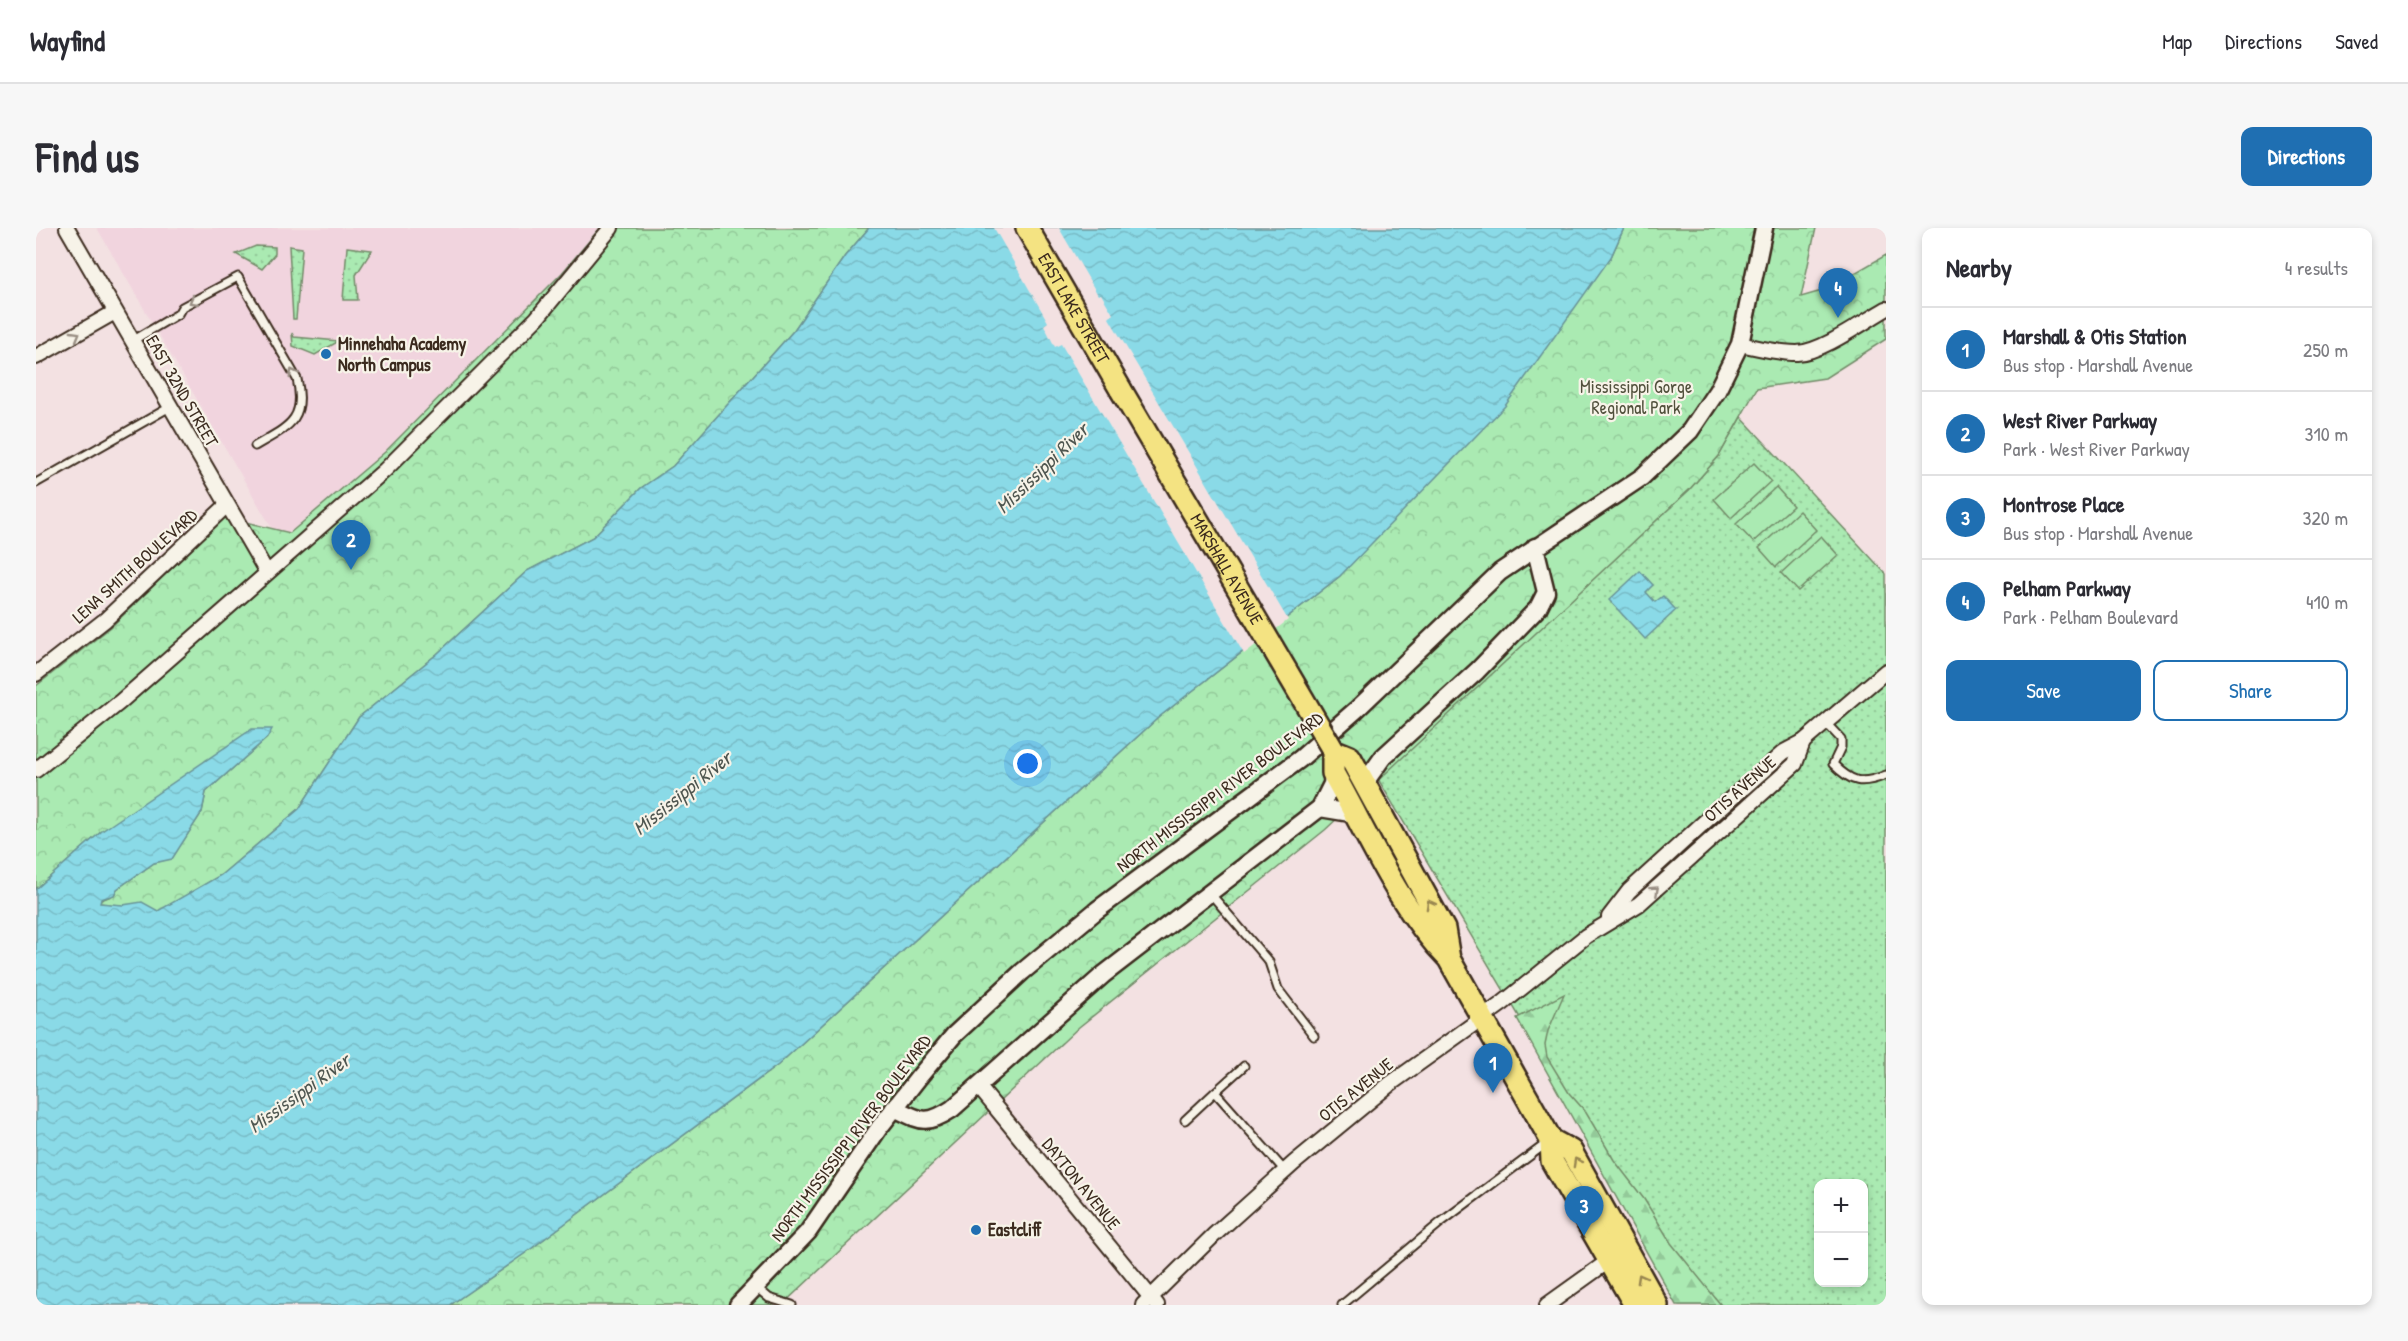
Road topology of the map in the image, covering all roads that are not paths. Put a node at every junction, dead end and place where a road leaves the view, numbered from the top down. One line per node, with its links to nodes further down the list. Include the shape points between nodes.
1 (67, 228): 6 (street, EAST 32ND STREET)
2 (611, 228): 16 (street, via 544,311 488,369 385,470)
3 (1027, 228): 10 (main road, EAST LAKE STREET)
4 (1764, 228): 8 (street, NORTH MISSISSIPPI RIVER BOULEVARD)
5 (1886, 309): 8 (street, via 1799,353)
6 (115, 312): 7 (street, EAST 32ND STREET); 9 (street, one-way to 6)
7 (132, 341): 11 (street, EAST 32ND STREET); 12 (lane, one-way to 7, via 288,426 300,406 300,392 297,379 238,277 182,307 178,314)
8 (1740, 344): 15 (street, NORTH MISSISSIPPI RIVER BOULEVARD, via 1707,408 1677,444 1642,477)
9 (36, 357)
10 (1121, 390): 20 (main road, MARSHALL AVENUE, bridge)
11 (170, 407): 13 (lane); 14 (street, EAST 32ND STREET)
12 (255, 446)
13 (36, 483)
14 (227, 505): 16 (street, EAST 32ND STREET); 18 (street, LENA SMITH BOULEVARD, via 105,620)
15 (1535, 547): 21 (street, via 1546,592 1538,608 1454,694); 35 (street, NORTH MISSISSIPPI RIVER BOULEVARD, via 1482,586 1356,710 1300,759 1097,910 1022,972 954,1035)
16 (266, 571): 22 (street, via 120,702)
17 (1886, 671): 19 (street, OTIS AVENUE)
18 (36, 674)
19 (1826, 723): 24 (lane, via 1841,739 1833,764 1848,779 1869,781); 30 (street, OTIS AVENUE, via 1784,752 1692,833 1629,891 1606,921)
20 (1341, 754): 21 (street); 23 (main road, MARSHALL AVENUE); 25 (main road, MARSHALL AVENUE)
21 (1383, 757): 25 (street, via 1368,778)
22 (36, 770)
23 (1333, 773): 26 (street); 27 (main road, MARSHALL AVENUE)
24 (1886, 775)
25 (1368, 793): 29 (main road, MARSHALL AVENUE, one-way to 25, via 1444,929)
26 (1320, 808): 27 (street); 28 (street)
27 (1356, 814): 29 (main road, MARSHALL AVENUE, via 1427,937)
28 (1209, 891): 31 (lane, via 1269,962 1278,989); 33 (street, via 1103,975)
29 (1449, 959): 30 (main road, MARSHALL AVENUE)
30 (1481, 1019): 37 (main road, MARSHALL AVENUE); 38 (street, OTIS AVENUE, via 1390,1084)
31 (1314, 1036)
32 (1244, 1066): 34 (lane)
33 (978, 1086): 35 (street, via 936,1120 918,1119); 41 (street, DAYTON AVENUE)
34 (1215, 1092): 36 (lane); 38 (lane)
35 (894, 1108): 40 (street, NORTH MISSISSIPPI RIVER BOULEVARD, via 808,1232)
36 (1185, 1119)
37 (1551, 1140): 39 (main road, MARSHALL AVENUE, via 1571,1152); 44 (lane, via 1440,1223)
38 (1285, 1171): 41 (street, OTIS AVENUE, via 1214,1235)
39 (1617, 1255): 45 (street); 46 (main road, MARSHALL AVENUE); 47 (main road, MARSHALL AVENUE, one-way to 39)
40 (756, 1287): 42 (street, NORTH MISSISSIPPI RIVER BOULEVARD); 43 (lane, via 770,1298)
41 (1150, 1302)
42 (738, 1305)
43 (792, 1305)
44 (1342, 1305)
45 (1547, 1305)
46 (1635, 1305)
47 (1657, 1305)

